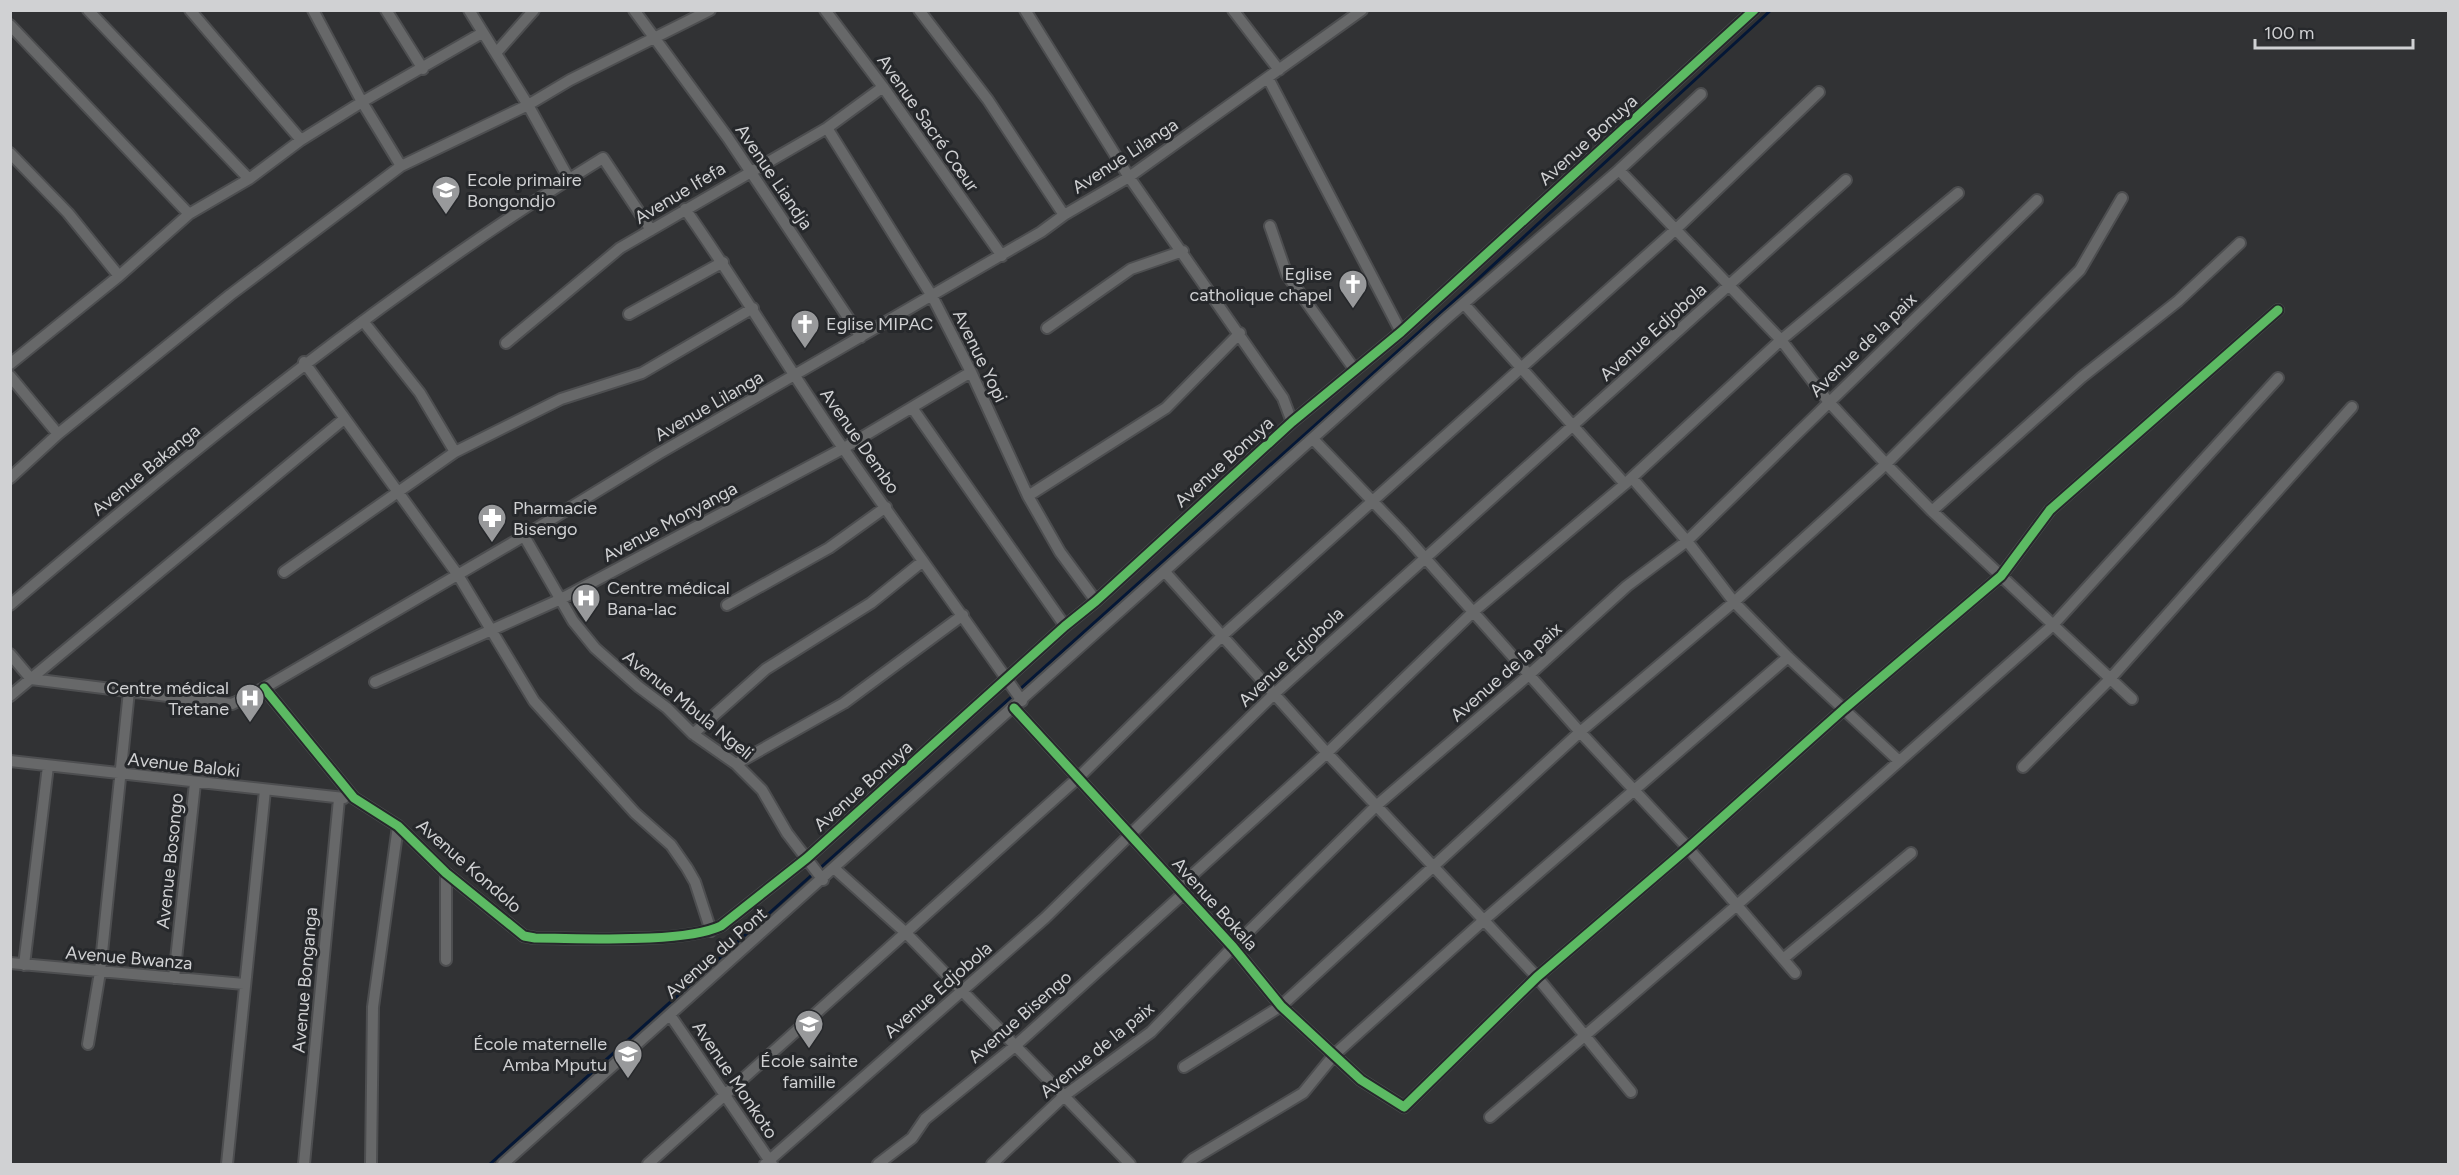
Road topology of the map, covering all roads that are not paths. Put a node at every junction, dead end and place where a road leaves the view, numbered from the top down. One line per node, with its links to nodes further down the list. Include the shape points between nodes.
1 (88, 10): 34 (street)
2 (190, 10): 28 (street)
3 (313, 10): 25 (street)
4 (386, 10): 19 (street)
5 (469, 10): 16 (street)
6 (534, 10): 18 (street)
7 (634, 10): 17 (street, Avenue Liandja)
8 (710, 10): 17 (street)
9 (825, 10): 22 (street, Avenue Sacré Cœur)
10 (919, 10): 42 (street, via 988,100)
11 (1025, 10): 33 (street)
12 (1233, 10): 20 (street)
13 (1362, 10): 20 (street, Avenue Lilanga)
14 (1754, 10): 59 (street, Avenue Bonuya)
15 (10, 24): 41 (street)
16 (482, 33): 18 (street); 19 (street)
17 (655, 39): 26 (street); 32 (street, Avenue Liandja)
18 (496, 53): 26 (street)
19 (423, 69): 25 (street)
20 (1279, 70): 21 (street, Avenue Lilanga)
21 (1268, 78): 33 (street, Avenue Lilanga); 59 (street)
22 (883, 87): 27 (street, Avenue Ifefa); 48 (street, Avenue Sacré Cœur)
23 (1819, 92): 45 (street)
24 (1701, 94): 31 (street, Avenue du Pont)
25 (362, 102): 28 (street); 30 (street)
26 (528, 105): 30 (street); 35 (street)
27 (827, 128): 32 (street, Avenue Ifefa); 52 (street, Avenue Yopi)
28 (301, 140): 34 (street)
29 (10, 153): 50 (street, via 68,213)
30 (401, 166): 78 (street)
31 (1619, 170): 45 (street); 53 (street, Avenue du Pont)
32 (750, 171): 40 (street, Avenue Ifefa); 61 (street, Avenue Liandja)
33 (1129, 177): 42 (street, Avenue Lilanga); 47 (street)
34 (249, 178): 41 (street)
35 (569, 179): 44 (street, Avenue Bakanga, via 603,158); 57 (street, Avenue Bakanga)
36 (1845, 180): 51 (street, Avenue Edjobola)
37 (1959, 193): 62 (street, Avenue Bisengo)
38 (2122, 198): 82 (street, via 2080,270)
39 (2037, 200): 72 (street, Avenue de la paix)
40 (685, 209): 44 (street, Avenue Ifefa); 49 (street, Avenue Dembo)
41 (189, 214): 50 (street)
42 (1064, 215): 48 (street, Avenue Lilanga)
43 (1270, 225): 67 (street, via 1287,275)
44 (651, 230): 63 (street, Avenue Ifefa, via 620,248)
45 (1675, 230): 51 (street); 66 (street)
46 (2240, 243): 89 (street, via 2178,301 2082,377)
47 (1183, 251): 58 (street, via 1131,269); 60 (street)
48 (1002, 256): 52 (street, Avenue Lilanga)
49 (723, 262): 54 (street, Avenue Dembo); 56 (street)
50 (119, 276): 65 (street)
51 (1728, 286): 62 (street); 77 (street, Avenue Edjobola)
52 (932, 296): 61 (street, Avenue Lilanga); 68 (street, Avenue Yopi)
53 (1464, 304): 66 (street); 79 (street, Avenue du Pont)
54 (753, 308): 69 (street, Avenue Dembo); 81 (street, via 642,373 561,399)
55 (2278, 310): 97 (street, via 2050,510)
56 (629, 314)
57 (363, 321): 64 (street, Avenue Bakanga); 81 (street, via 420,393)
58 (1047, 328)
59 (1401, 332): 67 (street, Avenue Bonuya)
60 (1240, 333): 76 (street, via 1283,398); 86 (street, via 1166,408)
61 (861, 337): 69 (street, Avenue Lilanga)
62 (1781, 340): 72 (street); 84 (street, Avenue Bisengo)
63 (506, 343)
64 (304, 363): 75 (street); 101 (street, Avenue Bakanga)
65 (10, 364)
66 (1521, 368): 77 (street); 87 (street)
67 (1355, 370): 76 (street, Avenue Bonuya)
68 (971, 372): 74 (street, Avenue Monyanga); 86 (street, Avenue Yopi)
69 (794, 375): 80 (street, Avenue Dembo); 90 (street, Avenue Lilanga)
70 (10, 376): 78 (street)
71 (2278, 378): 106 (street)
72 (1828, 401): 82 (street); 91 (street, Avenue de la paix)
73 (2352, 407): 113 (street)
74 (913, 409): 80 (street, Avenue Monyanga); 105 (street)
75 (344, 419): 85 (street); 112 (street)
76 (1292, 422): 99 (street, Avenue Bonuya)
77 (1572, 427): 84 (street); 92 (street, Avenue Edjobola)
78 (58, 434): 83 (street)
79 (1313, 439): 87 (street); 95 (street, Avenue du Pont)
80 (844, 448): 88 (street, Avenue Dembo); 98 (street, Avenue Monyanga)
81 (455, 452): 85 (street)
82 (1886, 464): 89 (street); 100 (street)
83 (10, 478)
84 (1628, 481): 91 (street); 103 (street, Avenue Bisengo)
85 (396, 491): 94 (street); 96 (street)
86 (1028, 496): 99 (street, Avenue Yopi, via 1060,552)
87 (1373, 500): 92 (street); 108 (street)
88 (886, 507): 93 (street, Avenue Dembo); 102 (street, via 829,548)
89 (1932, 511): 97 (street)
90 (524, 536): 96 (street, Avenue Lilanga); 98 (street, Avenue Mbula Ngeli)
91 (1687, 541): 100 (street); 111 (street, Avenue de la paix, via 1627,586)
92 (1424, 556): 103 (street); 118 (street, Avenue Edjobola)
93 (923, 561): 104 (street, Avenue Dembo); 123 (street, via 871,603 766,669)
94 (284, 572)
95 (1165, 572): 108 (street); 117 (street, Avenue du Pont)
96 (458, 575): 107 (street); 115 (street, Avenue Lilanga)
97 (2001, 576): 106 (street); 121 (street)
98 (561, 599): 107 (street, Avenue Monyanga); 123 (street, Avenue Mbula Ngeli, via 595,648)
99 (1096, 601): 105 (street, Avenue Bonuya)
100 (1734, 602): 110 (street); 122 (street)
101 (10, 604)
102 (727, 605)
103 (1473, 612): 111 (street); 124 (street, Avenue Bisengo)
104 (963, 615): 117 (street, Avenue Dembo); 127 (street, via 844,703)
105 (1065, 626): 117 (street, Avenue Bonuya)
106 (2053, 626): 113 (street); 126 (street)
107 (490, 630): 114 (street, Avenue Monyanga); 149 (street, via 534,701 627,805 671,845 695,882)
108 (1222, 636): 118 (street); 131 (street)
109 (10, 654): 112 (street)
110 (1788, 657): 121 (street); 134 (street)
111 (1530, 674): 122 (street); 137 (street, Avenue de la paix)
112 (32, 679): 116 (street, Avenue Lilanga); 119 (street)
113 (2110, 679): 120 (street); 129 (street)
114 (375, 682)
115 (264, 688): 116 (street, Avenue Lilanga, via 231,704); 135 (street, Avenue Kondolo)
116 (129, 691): 130 (street)
117 (1015, 694): 131 (street, Avenue Bokala); 143 (street, Avenue du Pont); 144 (street, Avenue Bonuya)
118 (1274, 694): 124 (street); 139 (street, Avenue Edjobola)
119 (10, 696)
120 (2132, 699)
121 (1844, 709): 126 (street); 140 (street)
122 (1580, 732): 134 (street); 142 (street)
123 (693, 734): 127 (street, Avenue Mbula Ngeli)
124 (1327, 753): 137 (street); 146 (street, Avenue Bisengo)
125 (10, 760): 128 (street, Avenue Baloki)
126 (1899, 761): 147 (street)
127 (736, 764): 144 (street, Avenue Mbula Ngeli, via 762,790 787,833)
128 (48, 766): 130 (street, Avenue Baloki); 155 (street)
129 (2023, 767)
130 (120, 774): 132 (street, Avenue Baloki); 156 (street)
131 (1079, 777): 139 (street, Avenue Bokala); 150 (street)
132 (195, 783): 133 (street, Avenue Baloki); 159 (street, Avenue Bosongo)
133 (265, 790): 136 (street, Avenue Baloki); 160 (street)
134 (1634, 792): 140 (street); 148 (street)
135 (354, 798): 136 (street, Avenue Baloki); 138 (street, Avenue Kondolo)
136 (339, 799): 175 (street, Avenue Bonganga)
137 (1376, 806): 142 (street); 151 (street, Avenue de la paix)
138 (398, 826): 145 (street, Avenue Kondolo); 176 (street, via 373,1007)
139 (1130, 834): 146 (street, Avenue Bokala); 161 (street, Avenue Edjobola, via 1045,918)
140 (1688, 848): 147 (street); 158 (street)
141 (1911, 853): 152 (street)
142 (1433, 866): 148 (street); 162 (street)
143 (835, 869): 144 (street, Avenue du Pont); 150 (street)
144 (816, 870): 149 (street, Avenue Bonuya); 163 (street, Avenue du Pont)
145 (446, 873): 149 (street, Avenue Kondolo, via 524,936 669,936); 153 (street)
146 (1181, 890): 151 (street, Avenue Bokala); 166 (street, Avenue Bisengo)
147 (1737, 905): 152 (street); 164 (street)
148 (1484, 920): 158 (street); 167 (street)
149 (711, 931)
150 (906, 933): 161 (street); 170 (street)
151 (1233, 946): 162 (street, Avenue Bokala); 171 (street, Avenue de la paix, via 1151,1032)
152 (1783, 959): 157 (street)
153 (446, 960)
154 (10, 963): 155 (street, Avenue Bwanza)
155 (24, 965): 156 (street, Avenue Bwanza)
156 (100, 972): 159 (street, Avenue Bwanza); 165 (street)
157 (1795, 974)
158 (1537, 977): 164 (street); 167 (street, Avenue Bokala, via 1404,1107 1361,1080)
159 (174, 978): 160 (street, Avenue Bwanza)
160 (244, 984): 174 (street)
161 (960, 992): 166 (street); 173 (street, Avenue Edjobola)
162 (1281, 1006): 167 (street, Avenue Bokala); 168 (street)
163 (670, 1015): 170 (street, Avenue Monkoto); 177 (street, Avenue du Pont)
164 (1586, 1034): 169 (street); 172 (street)
165 (88, 1044)
166 (1015, 1046): 171 (street); 179 (street, Avenue Bisengo, via 924,1119 912,1138)
167 (1334, 1055): 182 (street, via 1303,1093)
168 (1184, 1067)
169 (1631, 1092)
170 (725, 1093): 173 (street, Avenue Monkoto); 178 (street)
171 (1064, 1096): 180 (street, Avenue de la paix); 181 (street)
172 (1490, 1117)
173 (769, 1163)
174 (227, 1164)
175 (304, 1164)
176 (370, 1164)
177 (503, 1164)
178 (648, 1164)
179 (878, 1164)
180 (992, 1164)
181 (1130, 1164)
182 (1188, 1164)

